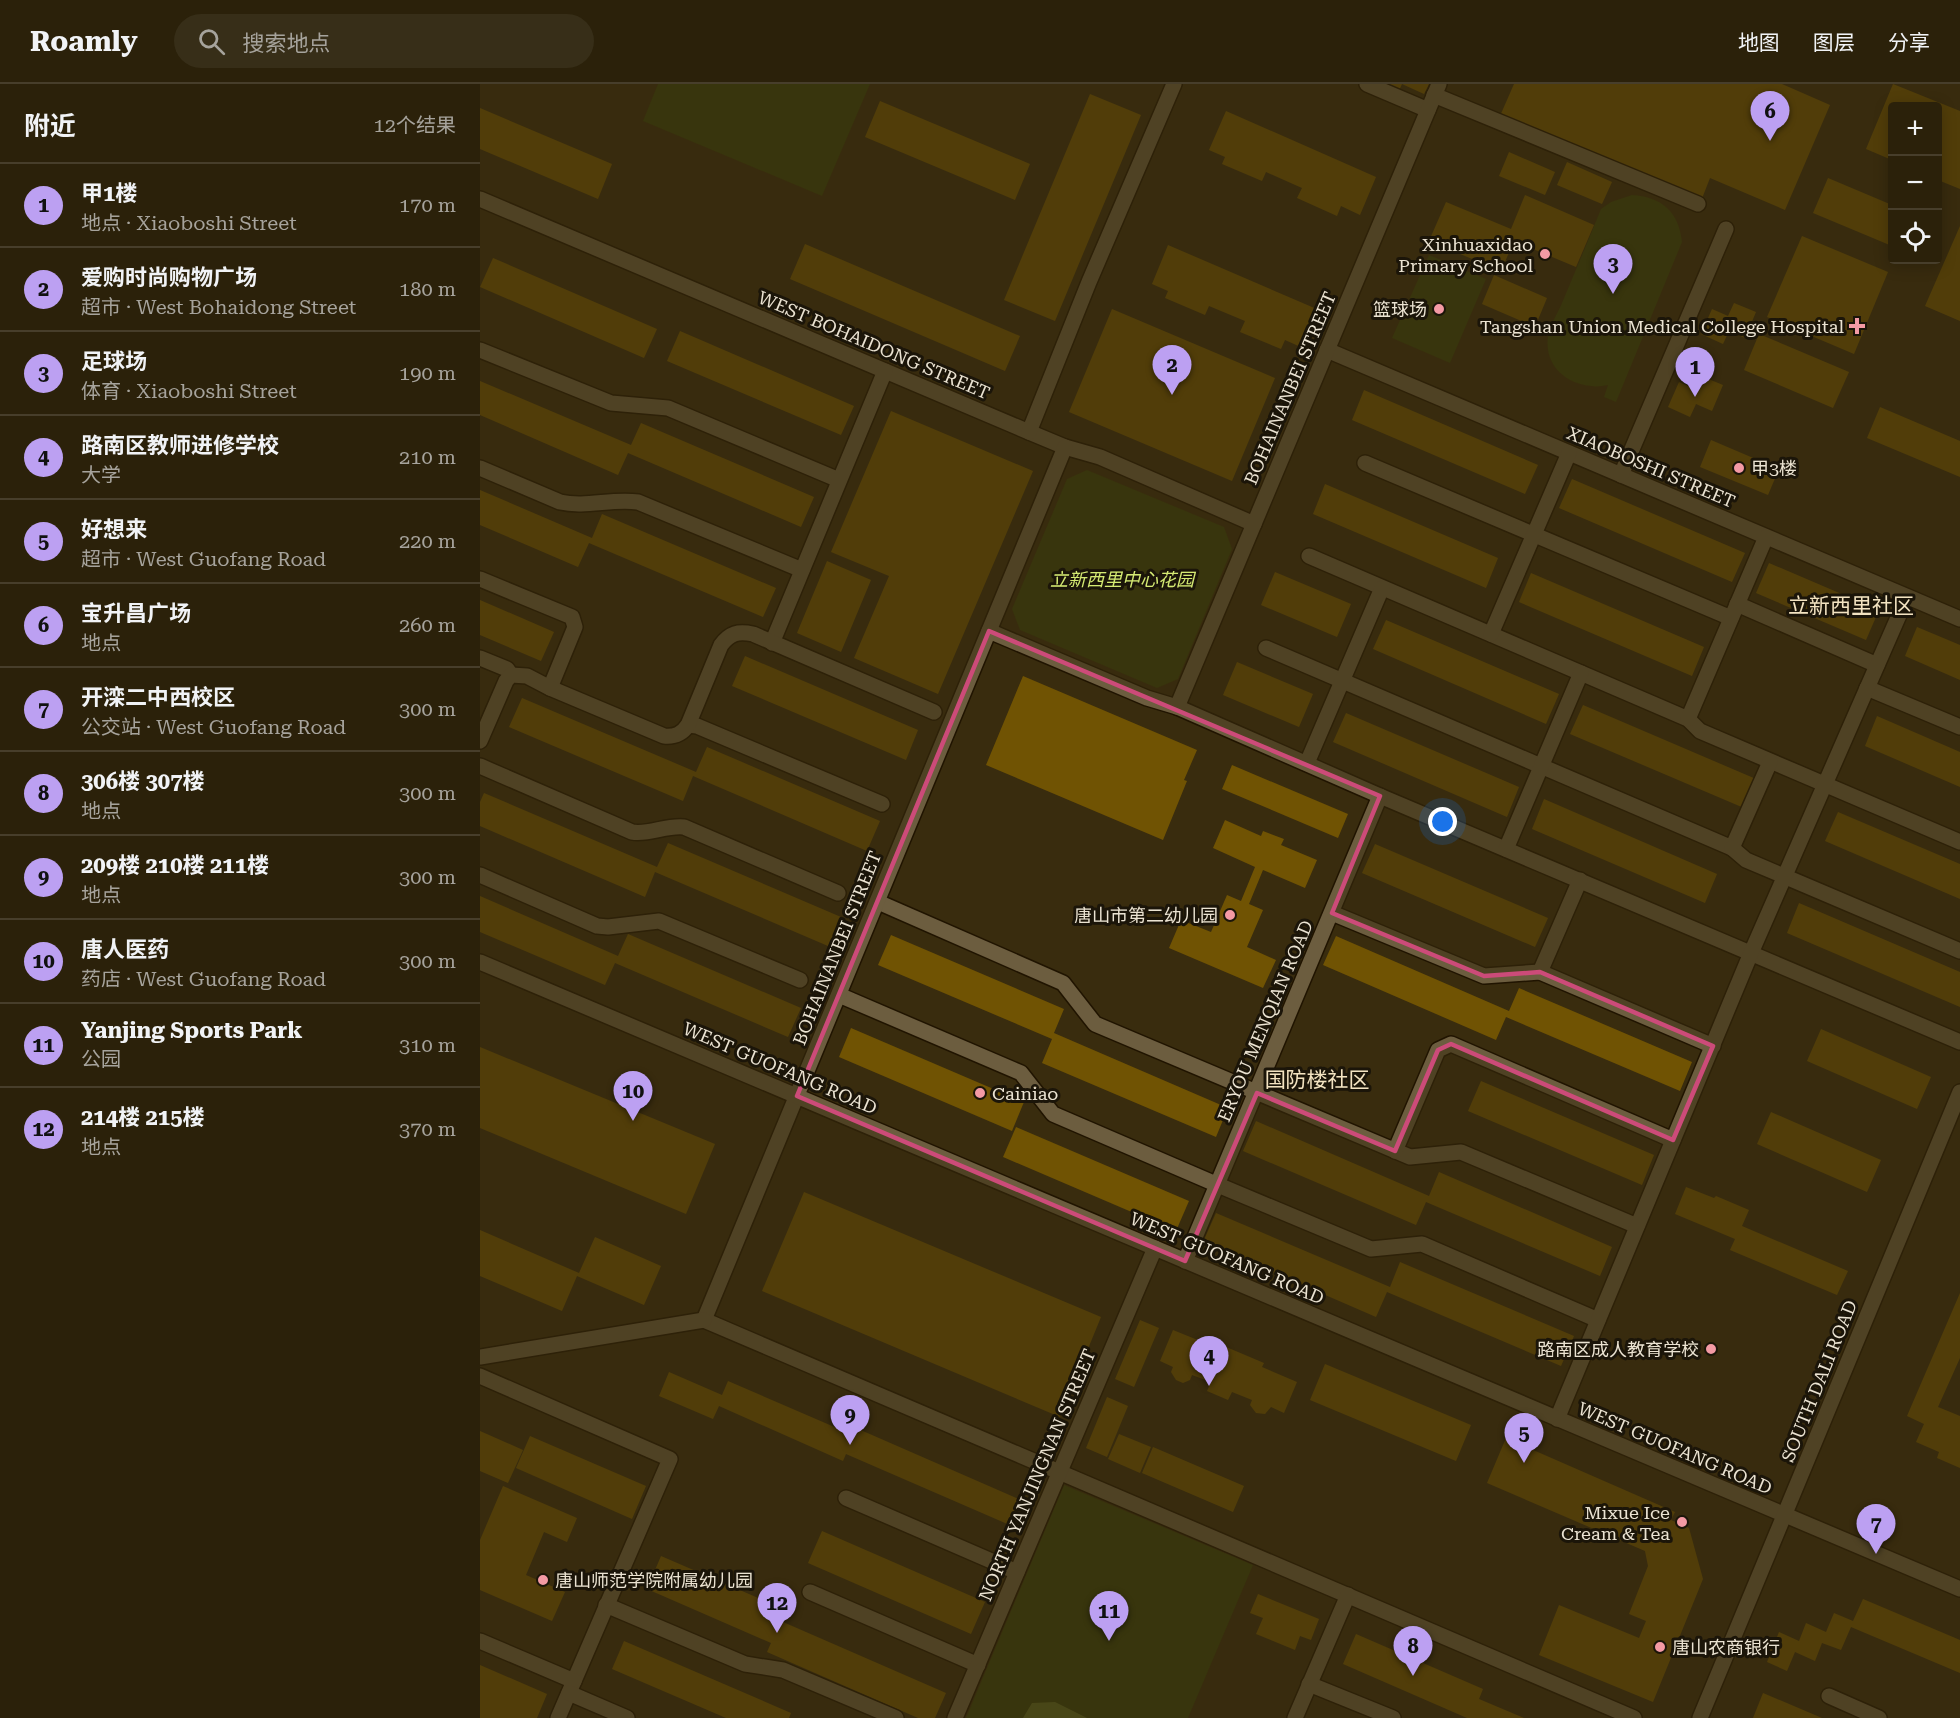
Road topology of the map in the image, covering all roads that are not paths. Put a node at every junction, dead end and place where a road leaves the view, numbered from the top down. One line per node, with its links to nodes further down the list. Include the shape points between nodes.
1 (1174, 84): 11 (street)
2 (1367, 84): 4 (street)
3 (1437, 89): 4 (street, BOHAINANBEI STREET); 6 (street)
4 (1428, 110): 9 (street, BOHAINANBEI STREET)
5 (480, 199): 10 (street, WEST BOHAIDONG STREET)
6 (1698, 204)
7 (1726, 229): 16 (street)
8 (480, 350): 17 (street, via 611,403 668,408)
9 (1327, 350): 13 (street, XIAOBOSHI STREET); 18 (street, BOHAINANBEI STREET)
10 (885, 371): 11 (street, WEST BOHAIDONG STREET); 17 (street)
11 (1029, 432): 12 (street, WEST BOHAIDONG STREET)
12 (1065, 447): 18 (street, WEST BOHAIDONG STREET, via 1100,457); 28 (street, BOHAINANBEI STREET)
13 (1569, 453): 16 (street, XIAOBOSHI STREET); 19 (street)
14 (1365, 463): 19 (street)
15 (480, 468): 22 (street, via 560,502 638,502)
16 (1621, 475): 20 (street, XIAOBOSHI STREET)
17 (839, 480): 22 (street)
18 (1254, 524): 39 (street, BOHAINANBEI STREET)
19 (1533, 534): 26 (street); 29 (street)
20 (1766, 537): 25 (street, XIAOBOSHI STREET); 26 (street)
21 (1309, 556): 24 (street)
22 (802, 570): 30 (street)
23 (480, 579): 37 (street, via 572,617 575,627)
24 (1382, 588): 29 (street); 36 (street)
25 (1908, 597): 27 (street, XIAOBOSHI STREET); 33 (street)
26 (1734, 611): 33 (street); 41 (street)
27 (1960, 619)
28 (989, 631): 39 (street); 59 (street, BOHAINANBEI STREET)
29 (1491, 634): 34 (street)
30 (772, 643): 40 (street); 42 (street, via 742,632 726,638)
31 (1266, 648): 36 (street)
32 (480, 657): 35 (street, via 507,669)
33 (1877, 665): 38 (street)
34 (1581, 673): 41 (street); 47 (street)
35 (511, 675): 37 (street, via 527,676); 44 (street)
36 (1342, 680): 46 (street); 47 (street)
37 (550, 688): 42 (street, via 664,736 684,732)
38 (1867, 688): 43 (street); 49 (street)
39 (1177, 707): 46 (street)
40 (934, 712)
41 (1688, 718): 45 (street, via 1700,731)
42 (688, 725): 51 (street)
43 (1960, 727)
44 (480, 741)
45 (1770, 762): 49 (street); 53 (street)
46 (1307, 763): 50 (street)
47 (1541, 765): 53 (street); 54 (street)
48 (480, 766): 58 (street, via 632,832 684,827)
49 (1825, 785): 52 (street); 56 (street)
50 (1380, 796): 54 (street); 60 (street, ERYOU MENQIAN ROAD)
51 (882, 804)
52 (1960, 842)
53 (1732, 848): 56 (street, via 1746,860)
54 (1506, 849): 57 (street)
55 (480, 875): 65 (street, via 597,926 659,921)
56 (1785, 876): 61 (street); 62 (street)
57 (1580, 880): 62 (street); 64 (street)
58 (838, 893)
59 (878, 902): 66 (street, BOHAINANBEI STREET); 69 (street, via 1063,983 1095,1024)
60 (1332, 913): 64 (street, via 1484,976); 69 (street, ERYOU MENQIAN ROAD)
61 (1960, 951)
62 (1751, 953): 67 (street); 68 (street)
63 (480, 962): 71 (street, WEST GUOFANG ROAD)
64 (1540, 972): 68 (street)
65 (800, 980)
66 (839, 995): 71 (street, BOHAINANBEI STREET); 74 (street, via 1021,1073 1053,1114)
67 (1960, 1042)
68 (1713, 1046): 72 (street)
69 (1257, 1092): 73 (street); 74 (street, ERYOU MENQIAN ROAD)
70 (1960, 1092): 85 (street, SOUTH DALI ROAD)
71 (797, 1096): 76 (street, WEST GUOFANG ROAD); 78 (street, BOHAINANBEI STREET)
72 (1673, 1140): 73 (street, via 1451,1044 1438,1050); 75 (street)
73 (1395, 1151): 75 (street, via 1410,1157 1461,1152)
74 (1218, 1185): 77 (street, ERYOU MENQIAN ROAD); 79 (street, via 1371,1249 1422,1244)
75 (1637, 1226): 79 (street)
76 (1155, 1248): 77 (street, WEST GUOFANG ROAD); 83 (street, NORTH YANJINGNAN STREET)
77 (1185, 1261): 82 (street, WEST GUOFANG ROAD)
78 (704, 1320): 80 (street); 83 (street)
79 (1598, 1320): 82 (street)
80 (480, 1357)
81 (480, 1376): 90 (street, via 670,1459)
82 (1557, 1419): 85 (street, WEST GUOFANG ROAD)
83 (1059, 1472): 86 (street, NORTH YANJINGNAN STREET); 89 (street)
84 (846, 1498): 86 (street)
85 (1785, 1516): 87 (street, WEST GUOFANG ROAD); 103 (street, SOUTH DALI ROAD)
86 (1017, 1572): 92 (street, NORTH YANJINGNAN STREET)
87 (1960, 1589)
88 (810, 1592): 92 (street)
89 (1348, 1595): 93 (street); 102 (street)
90 (606, 1605): 94 (street); 98 (street, via 745,1664 783,1670)
91 (480, 1641): 94 (street)
92 (978, 1665): 99 (street, NORTH YANJINGNAN STREET)
93 (1309, 1684): 100 (street); 101 (street)
94 (572, 1687): 96 (street); 97 (street)
95 (1829, 1696): 104 (street)
96 (558, 1718)
97 (627, 1718)
98 (896, 1718)
99 (955, 1718)
100 (1295, 1718)
101 (1393, 1718)
102 (1634, 1718)
103 (1700, 1718)
104 (1879, 1718)

